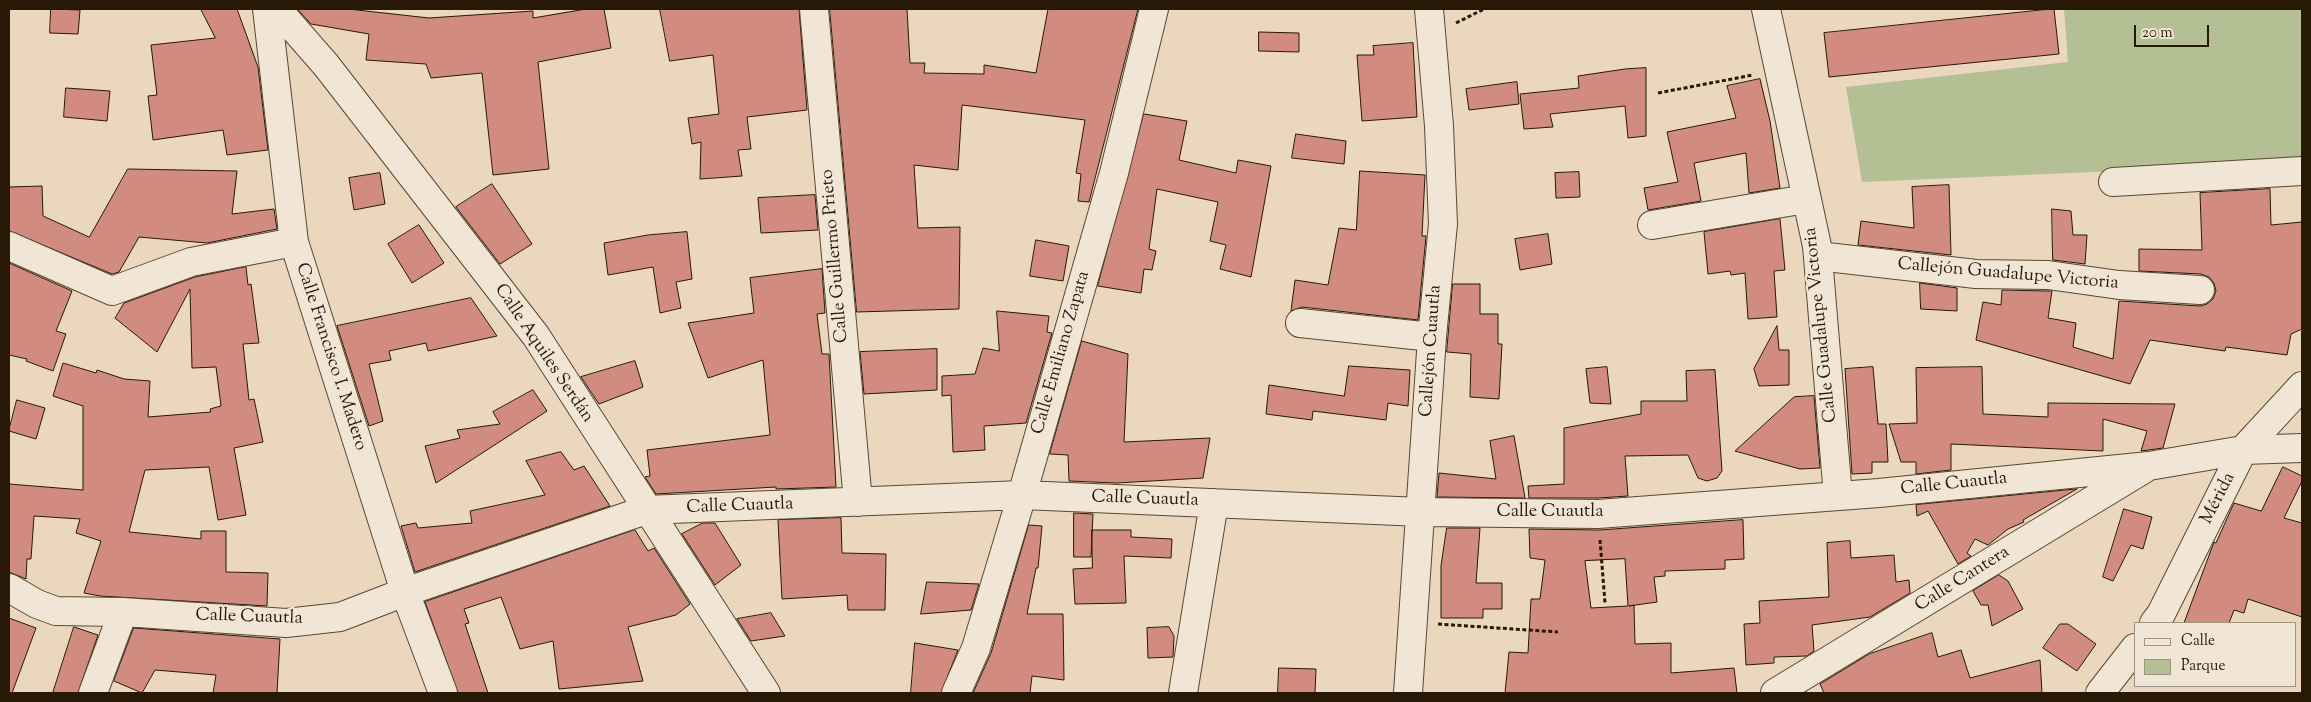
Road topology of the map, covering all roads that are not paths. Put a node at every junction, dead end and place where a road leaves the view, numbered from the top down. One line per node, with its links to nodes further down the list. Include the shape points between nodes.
1 (267, 9): 11 (street, Calle Francisco I. Madero)
2 (277, 9): 25 (street, Calle Aquiles Serdán, via 326,65 536,336)
3 (814, 9): 23 (street, Calle Guillermo Prieto)
4 (1154, 9): 21 (street, Calle Emiliano Zapata, via 1114,172)
5 (1430, 9): 16 (street, Callejón Cuautla, via 1443,224)
6 (1766, 9): 9 (street, Calle Guadalupe Victoria)
7 (2302, 171): 8 (street)
8 (2113, 182)
9 (1806, 199): 10 (street); 13 (street, Calle Guadalupe Victoria)
10 (1652, 225)
11 (294, 242): 12 (street, via 191,262 112,291); 28 (street, Calle Francisco I. Madero)
12 (9, 246)
13 (1818, 256): 14 (street, Callejón Guadalupe Victoria, via 1976,274 2048,275 2119,285); 22 (street, Calle Guadalupe Victoria)
14 (2200, 290)
15 (1300, 323): 16 (street)
16 (1432, 337): 26 (street, Callejón Cuautla)
17 (2302, 386): 19 (street, Mérida)
18 (2302, 448): 19 (street, Calle Cuautla)
19 (2243, 450): 20 (street, Calle Cuautla); 30 (street, Mérida)
20 (2149, 466): 22 (street, Calle Cuautla); 38 (street, Calle Cantera)
21 (1022, 495): 23 (street, Calle Cuautla); 24 (street, Calle Cuautla); 35 (street, Calle Emiliano Zapata, via 976,648)
22 (1838, 496): 26 (street, Calle Cuautla, via 1598,514)
23 (858, 502): 25 (street, Calle Cuautla)
24 (1214, 503): 26 (street, Calle Cuautla); 36 (street)
25 (646, 510): 28 (street, Calle Cuautla); 34 (street, Calle Aquiles Serdán)
26 (1421, 512): 37 (street, Callejón Cuautla)
27 (9, 588): 29 (street, Calle Cuautla, via 36,604 56,611)
28 (405, 592): 29 (street, Calle Cuautla, via 340,617 286,623); 33 (street, Calle Francisco I. Madero)
29 (123, 612): 32 (street)
30 (2155, 622)
31 (2134, 649): 39 (street)
32 (92, 693)
33 (443, 693)
34 (766, 693)
35 (956, 693)
36 (1183, 693)
37 (1408, 693)
38 (1776, 693)
39 (2100, 693)

